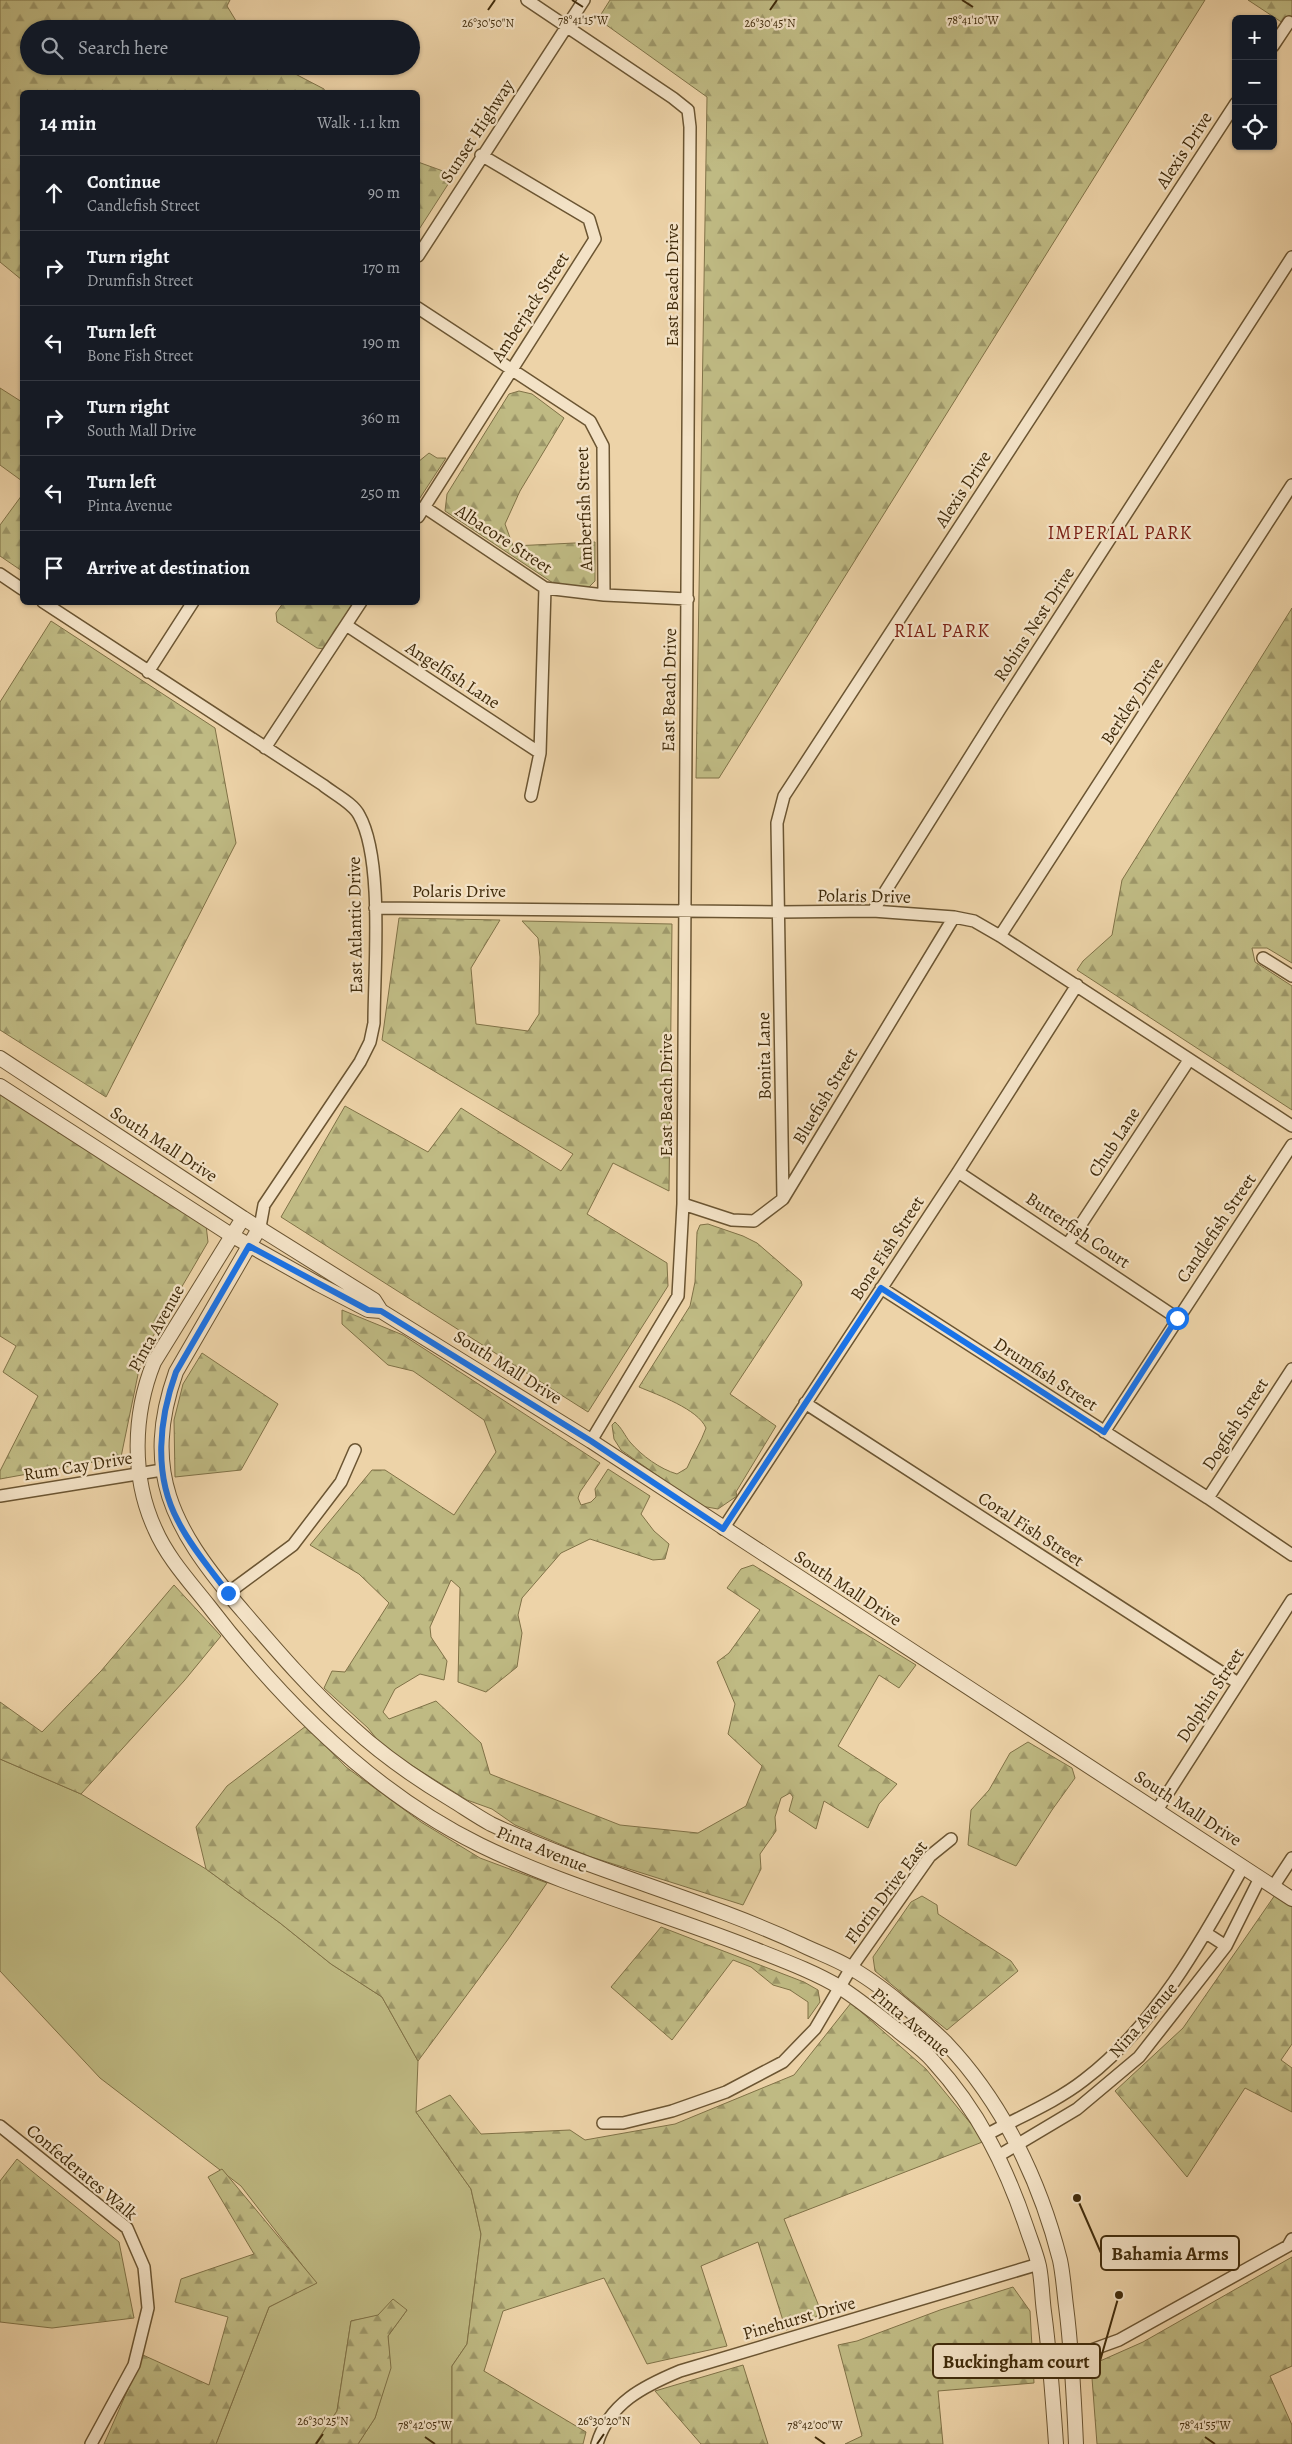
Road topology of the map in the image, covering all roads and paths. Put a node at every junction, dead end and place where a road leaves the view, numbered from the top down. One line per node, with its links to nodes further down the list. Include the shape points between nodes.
1 (527, 0): 4 (street, East Beach Drive)
2 (584, 0): 4 (street, Sunset Highway)
3 (1289, 22): 5 (street)
4 (567, 27): 7 (street, Sunset Highway); 18 (street, East Beach Drive, via 688,110)
5 (1277, 40)
6 (1235, 105): 30 (street, Alexis Drive, via 788,790 777,823)
7 (481, 155): 8 (street, Sunset Highway); 11 (street, Amberjack Street, via 589,219 595,239)
8 (420, 253)
9 (1292, 257): 29 (street, Robins Nest Drive)
10 (420, 309): 11 (street, Amberfish Street)
11 (511, 369): 13 (street, Amberjack Street); 17 (street, Amberfish Street, via 590,421 603,446)
12 (1292, 484): 32 (street, Berkley Drive)
13 (421, 512): 16 (street, Albacore Street)
14 (0, 574): 15 (street)
15 (20, 588)
16 (545, 588): 17 (street, Albacore Street); 25 (street)
17 (604, 594): 18 (street, Albacore Street)
18 (688, 599): 28 (street, East Beach Drive)
19 (48, 605): 23 (street, East Atlantic Drive)
20 (191, 605): 23 (street)
21 (359, 605): 22 (street)
22 (346, 625): 24 (street); 25 (street, Angelfish Lane)
23 (148, 672): 24 (street, East Atlantic Drive)
24 (265, 748): 27 (street, East Atlantic Drive, via 358,812 369,837)
25 (540, 754): 26 (street)
26 (530, 796)
27 (375, 908): 28 (street, Polaris Drive); 46 (street, East Atlantic Drive, via 374,1023 370,1042)
28 (684, 910): 30 (street, Polaris Drive); 45 (street, East Beach Drive)
29 (873, 911): 30 (street, Polaris Drive); 31 (street, Polaris Drive)
30 (780, 912): 44 (street, Bonita Lane)
31 (954, 917): 32 (street, Polaris Drive, via 974,921); 44 (street, Bluefish Street)
32 (1000, 936): 35 (street, Polaris Drive)
33 (1263, 958): 34 (street)
34 (1292, 976)
35 (1077, 985): 37 (street, Polaris Drive); 42 (street, Bone Fish Street)
36 (0, 1058): 41 (street, South Mall Drive)
37 (1189, 1060): 39 (street, Polaris Drive); 50 (street, Chub Lane)
38 (0, 1086): 43 (street, South Mall Drive)
39 (1292, 1126)
40 (1292, 1145): 54 (street, Candlefish Street)
41 (148, 1156): 43 (street); 47 (street, South Mall Drive)
42 (958, 1172): 50 (street, Butterfish Court); 52 (street, Bone Fish Street)
43 (137, 1174): 49 (street, South Mall Drive)
44 (783, 1199): 45 (street, Bluefish Street, via 754,1222 732,1220)
45 (683, 1204): 58 (street, East Beach Drive, via 678,1296)
46 (264, 1206): 47 (street, East Atlantic Drive); 48 (street, East Atlantic Drive)
47 (242, 1218): 48 (street, South Mall Drive); 49 (street, Pinta Avenue)
48 (260, 1228): 51 (street, Pinta Avenue); 53 (street, South Mall Drive, via 374,1300)
49 (231, 1235): 51 (street, South Mall Drive); 61 (street, Pinta Avenue, via 154,1362 145,1383 138,1440)
50 (1068, 1244): 54 (street, Butterfish Court)
51 (249, 1246): 53 (street, South Mall Drive, via 368,1310); 60 (street, Pinta Avenue, via 176,1372 165,1414)
52 (881, 1288): 56 (street, Bone Fish Street); 57 (street, Drumfish Street)
53 (381, 1311): 58 (street, South Mall Drive)
54 (1177, 1318): 57 (street, Candlefish Street)
55 (1292, 1369): 63 (street, Dogfish Street)
56 (806, 1404): 64 (street, Bone Fish Street); 68 (street, Coral Fish Street)
57 (1104, 1432): 63 (street, Drumfish Street)
58 (591, 1441): 64 (street, South Mall Drive)
59 (355, 1450): 66 (street, via 341,1482 293,1545)
60 (162, 1470): 61 (street, Rum Cay Drive); 66 (street, Pinta Avenue, via 177,1520)
61 (140, 1474): 62 (street, Rum Cay Drive); 72 (street, Pinta Avenue, via 148,1513 166,1548 212,1611 260,1667 338,1748 409,1803)
62 (0, 1496)
63 (1208, 1498): 65 (street, Drumfish Street)
64 (723, 1529): 69 (street, South Mall Drive)
65 (1292, 1555)
66 (228, 1593): 70 (street, Pinta Avenue, via 277,1652 352,1728 421,1781)
67 (1292, 1600): 68 (street, Dolphin Street)
68 (1238, 1683): 69 (street, Dolphin Street)
69 (1157, 1810): 74 (street, South Mall Drive)
70 (489, 1822): 72 (street); 80 (street, Pinta Avenue, via 569,1856 717,1909)
71 (951, 1839): 80 (street, Florin Drive East, via 930,1856)
72 (479, 1844): 81 (street, Pinta Avenue, via 774,1957)
73 (1292, 1858): 76 (street)
74 (1243, 1867): 75 (street, South Mall Drive); 78 (street, Nina Avenue)
75 (1260, 1878): 76 (street, South Mall Drive); 79 (street, Nina Avenue)
76 (1273, 1887): 77 (street, South Mall Drive)
77 (1292, 1899)
78 (1206, 1933): 79 (street); 82 (street, Nina Avenue, via 1162,1998 1120,2048)
79 (1226, 1946): 83 (street, Nina Avenue, via 1139,2057)
80 (851, 1968): 81 (street, Florin Drive East); 84 (street, Pinta Avenue, via 945,2042)
81 (840, 1987): 85 (street, Florin Drive East, via 815,2029 783,2062 726,2092 672,2111 624,2123); 87 (street, Pinta Avenue, via 931,2058)
82 (1065, 2092): 83 (street); 84 (street, Nina Avenue)
83 (1076, 2109): 88 (street, Nina Avenue)
84 (1007, 2123): 87 (street, Nina Avenue); 88 (street, Pinta Avenue)
85 (603, 2124)
86 (0, 2126): 94 (street, Confederates Walk, via 127,2228 144,2266 148,2308 134,2365)
87 (988, 2134): 89 (street, Pinta Avenue)
88 (1018, 2145): 89 (street, Nina Avenue); 92 (street, Pinta Avenue, via 1060,2262)
89 (998, 2156): 91 (street, Pinta Avenue)
90 (1292, 2238): 92 (street, via 1288,2246 1120,2340)
91 (1038, 2264): 93 (street, Pinta Avenue); 95 (street, Pinehurst Drive, via 680,2371 651,2383 619,2405)
92 (1072, 2357): 93 (street); 97 (street, Pinta Avenue)
93 (1050, 2361): 96 (street, Pinta Avenue)
94 (91, 2444)
95 (597, 2444)
96 (1056, 2444)
97 (1076, 2444)

